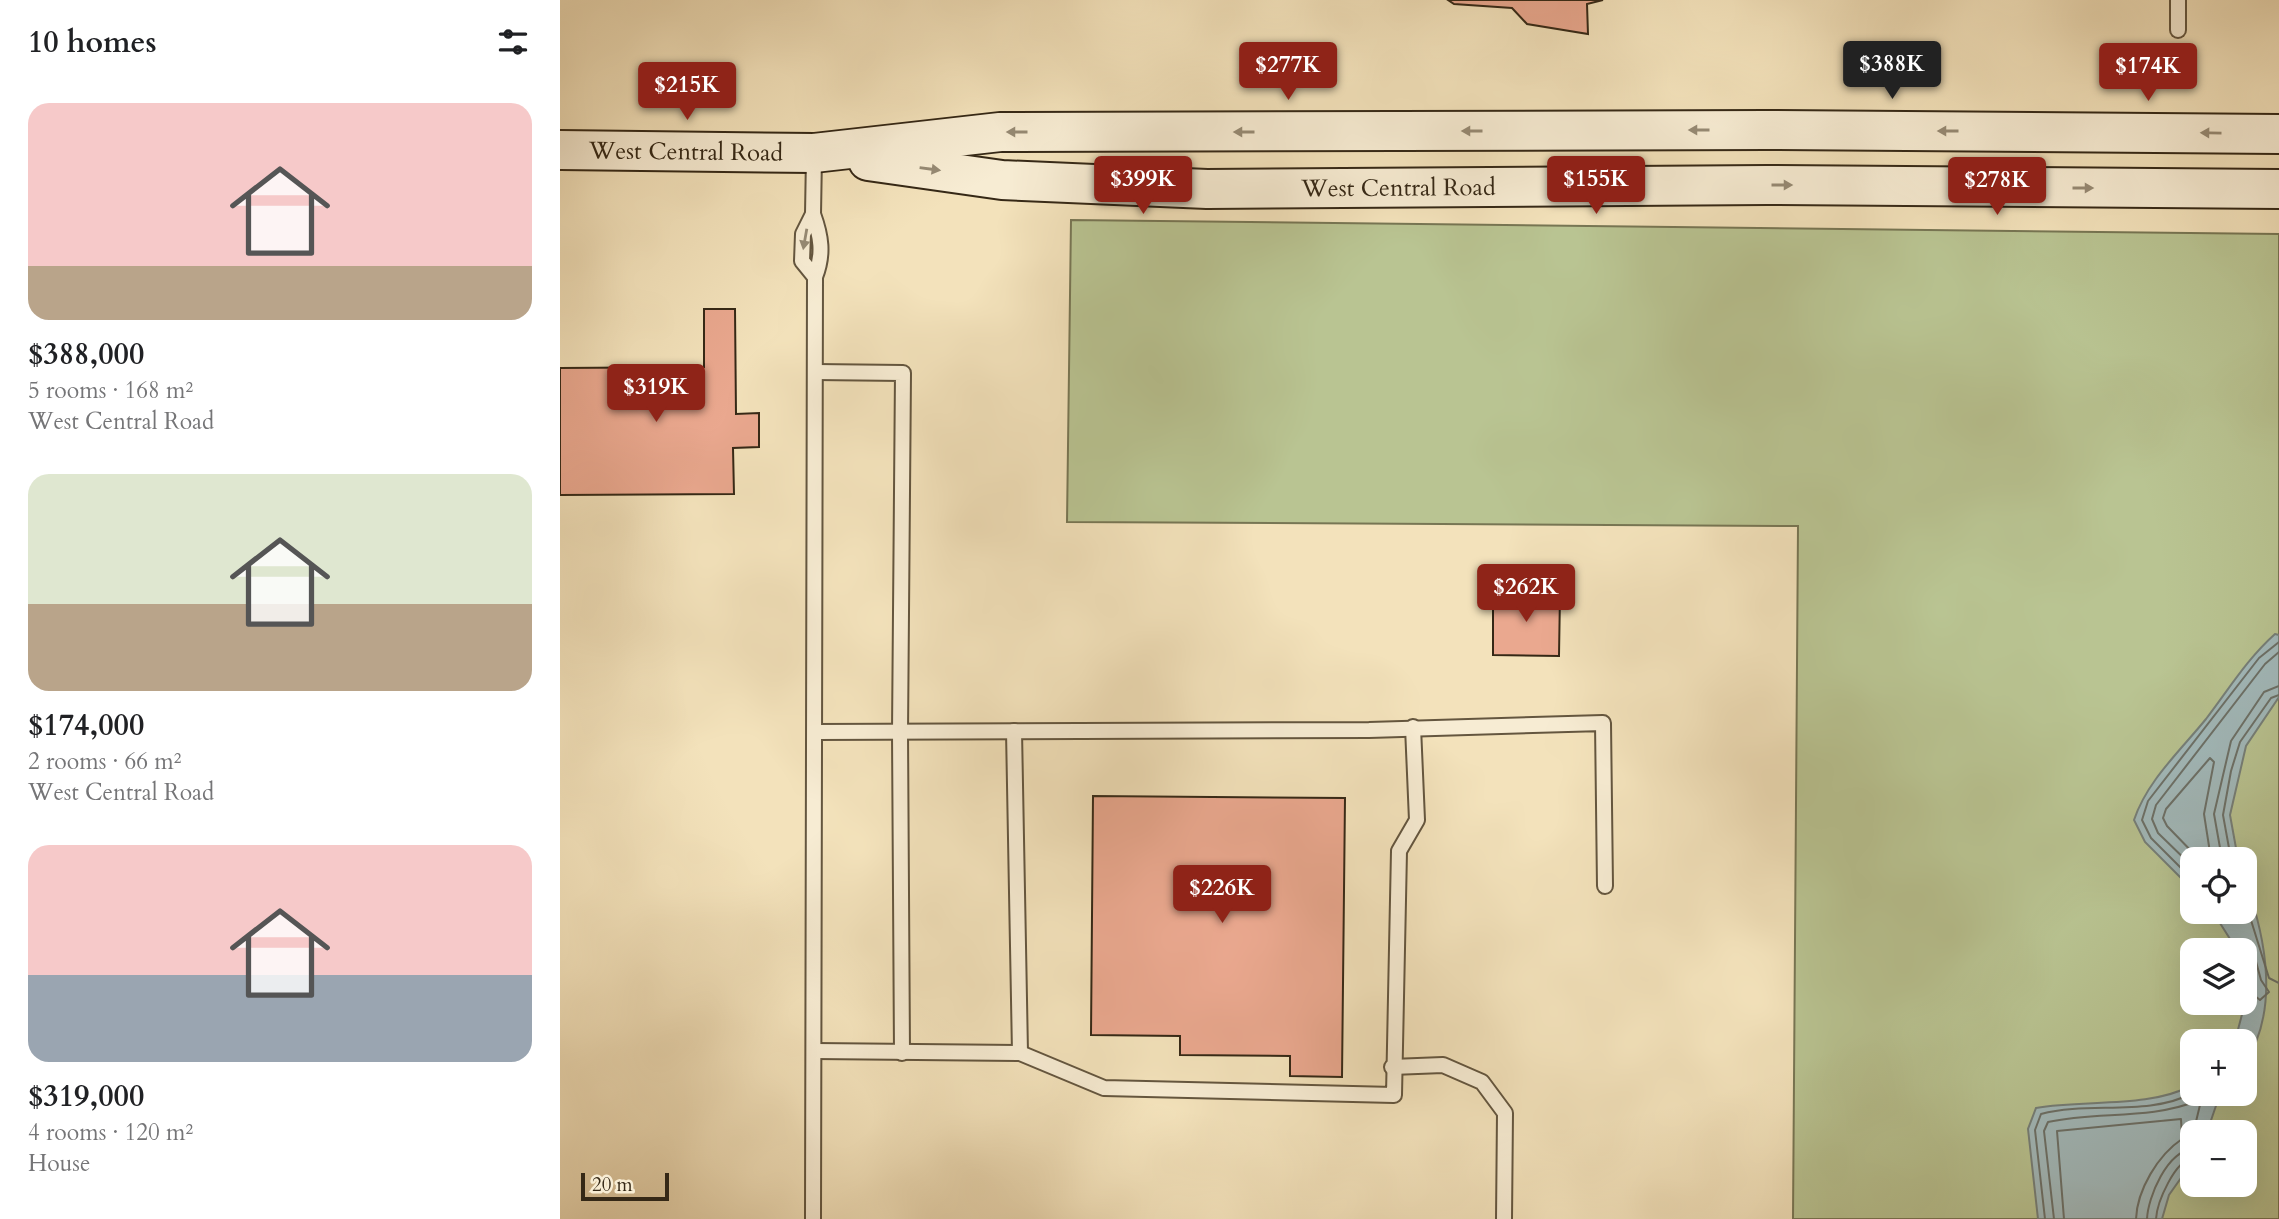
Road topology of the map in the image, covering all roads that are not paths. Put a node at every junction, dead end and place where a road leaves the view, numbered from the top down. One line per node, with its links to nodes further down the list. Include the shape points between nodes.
1 (2178, 0): 2 (lane)
2 (2178, 30)
3 (2279, 134): 5 (main road, West Central Road, one-way to 5, via 1000,132)
4 (560, 150): 5 (main road, West Central Road)
5 (814, 153): 6 (main road, West Central Road, one-way to 6, via 1002,180 1208,189 1766,185); 7 (lane, via 813,214 821,235 821,261 815,277)
6 (2279, 189)
7 (816, 372): 10 (lane); 11 (lane, via 904,373)
8 (1413, 727): 9 (lane); 12 (lane, via 1603,723); 16 (lane, via 1416,820 1399,851)
9 (1014, 731): 11 (lane); 15 (lane)
10 (816, 732): 11 (lane); 13 (lane)
11 (900, 732): 14 (lane)
12 (1605, 886)
13 (815, 1051): 14 (lane); 17 (lane)
14 (902, 1053): 15 (lane)
15 (1020, 1053): 16 (lane, via 1104,1088 1394,1095)
16 (1392, 1067): 18 (lane, via 1443,1065 1482,1082 1505,1113)
17 (813, 1219)
18 (1504, 1219)

